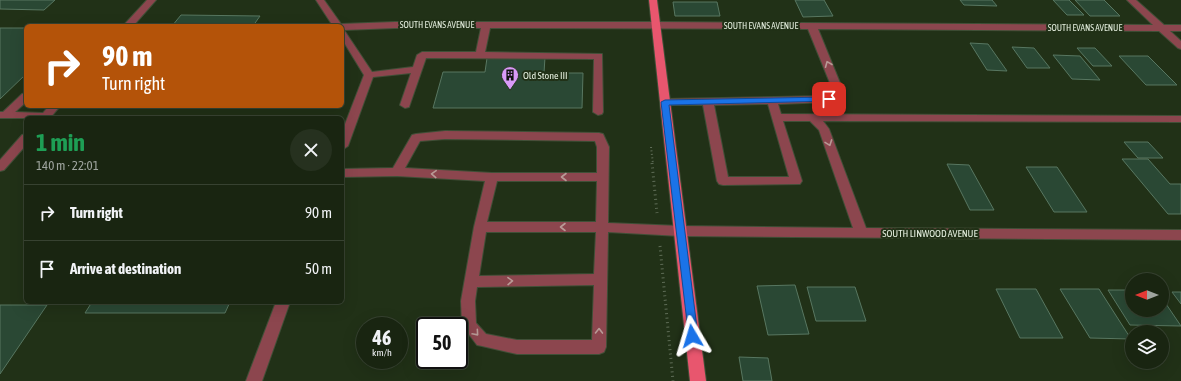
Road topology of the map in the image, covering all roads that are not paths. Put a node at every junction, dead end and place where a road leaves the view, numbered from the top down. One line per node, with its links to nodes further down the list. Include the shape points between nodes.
1 (152, 0): 5 (street)
2 (320, 0): 6 (street)
3 (653, 0): 8 (main road)
4 (1131, 0): 11 (street)
5 (130, 24)
6 (337, 24)
7 (486, 25): 8 (street, SOUTH EVANS AVENUE); 10 (street, SOUTH EVANS AVENUE); 15 (street)
8 (656, 25): 9 (street, SOUTH EVANS AVENUE); 20 (main road)
9 (812, 26): 11 (street, SOUTH EVANS AVENUE); 19 (street, one-way to 9, via 829,99 836,84)
10 (344, 27)
11 (1162, 28): 12 (street, SOUTH EVANS AVENUE); 14 (street)
12 (1181, 28)
13 (344, 35): 17 (street)
14 (1181, 46)
15 (480, 55): 16 (street, via 422,55); 24 (street, via 599,56)
16 (417, 69): 17 (street); 22 (street)
17 (369, 75): 32 (street)
18 (24, 98): 25 (street)
19 (772, 101): 21 (street); 28 (street)
20 (665, 102): 21 (street); 40 (main road)
21 (708, 102): 28 (street, via 723,181 796,181)
22 (406, 105)
23 (53, 108): 27 (street)
24 (598, 112)
25 (2, 115): 26 (street)
26 (24, 116)
27 (46, 116)
28 (776, 117): 29 (street)
29 (813, 118): 30 (street); 41 (street, one-way to 41, via 824,129)
30 (1181, 119)
31 (24, 140): 33 (street)
32 (344, 141)
33 (0, 167)
34 (397, 172): 35 (street); 36 (street, one-way to 34); 37 (street, via 416,138 445,135 599,137 603,147)
35 (344, 174)
36 (492, 177): 37 (street, one-way to 36); 38 (street)
37 (602, 177): 39 (street)
38 (480, 227): 39 (street, SOUTH LINWOOD AVENUE, one-way to 38); 44 (street)
39 (602, 227): 40 (street, SOUTH LINWOOD AVENUE); 43 (street)
40 (680, 231): 41 (street, SOUTH LINWOOD AVENUE); 47 (main road)
41 (861, 232): 42 (street, SOUTH LINWOOD AVENUE)
42 (1181, 235)
43 (600, 279): 44 (street, one-way to 43); 44 (street, one-way to 43, via 468,302 469,325 482,340 517,347 599,347)
44 (471, 282)
45 (282, 304): 46 (street)
46 (254, 381)
47 (698, 381)

